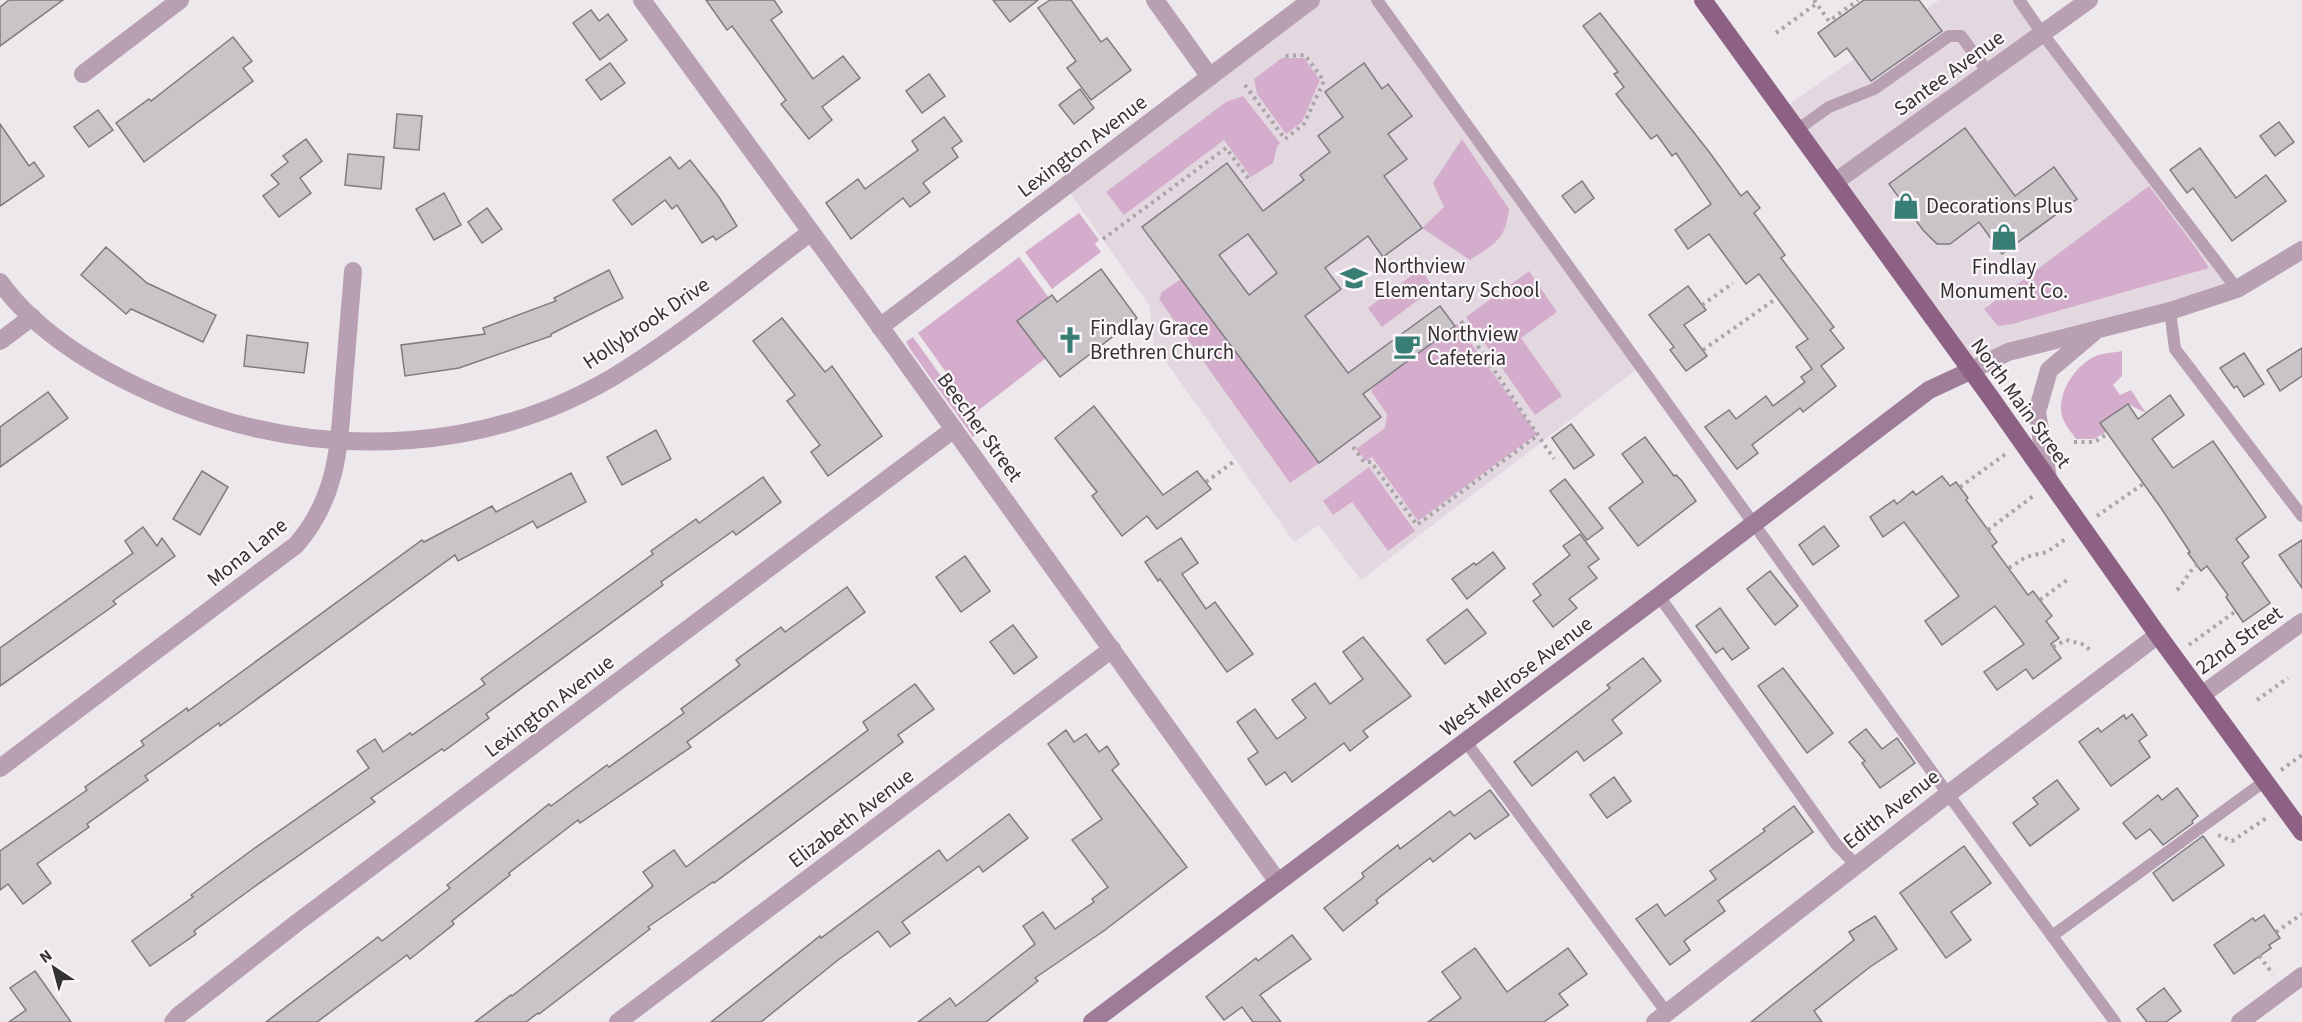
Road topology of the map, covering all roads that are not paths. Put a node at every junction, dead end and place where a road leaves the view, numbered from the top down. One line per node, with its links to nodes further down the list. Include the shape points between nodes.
1 (180, 0): 11 (street)
2 (642, 0): 15 (street, Beecher Street)
3 (1155, 0): 12 (street)
4 (1311, 0): 12 (street, Lexington Avenue)
5 (1377, 0): 30 (lane)
6 (1703, 0): 13 (main road, North Main Street)
7 (2019, 0): 9 (lane)
8 (2089, 0): 9 (street, Santee Avenue)
9 (2042, 33): 10 (street, Santee Avenue); 19 (lane)
10 (1988, 72): 13 (lane, via 1961,36 1949,36 1874,89 1830,107); 14 (street, Santee Avenue)
11 (82, 74)
12 (1210, 77): 22 (street, Lexington Avenue)
13 (1797, 130): 14 (main road, North Main Street)
14 (1835, 182): 25 (main road, North Main Street)
15 (811, 232): 22 (street, Beecher Street); 27 (street, Hollybrook Drive, via 653,352 596,387 549,408 451,436 384,443)
16 (2302, 250): 19 (street)
17 (353, 271): 27 (street, Mona Lane)
18 (0, 282): 21 (street, Hollybrook Drive)
19 (2237, 289): 20 (street)
20 (2170, 311): 23 (street); 29 (lane, via 2175,349)
21 (32, 317): 24 (street); 27 (street, Hollybrook Drive, via 90,360 161,398 267,432)
22 (880, 327): 26 (street, Beecher Street)
23 (2099, 328): 25 (street, via 2008,352); 28 (street, via 2049,370 2037,412)
24 (0, 341)
25 (1970, 371): 28 (main road, North Main Street); 30 (street, West Melrose Avenue, via 1929,390)
26 (954, 429): 34 (street, Beecher Street); 46 (street, Lexington Avenue, via 308,915)
27 (339, 442): 37 (street, Mona Lane, via 324,503 296,545)
28 (2049, 481): 33 (main road, North Main Street)
29 (2302, 516)
30 (1754, 523): 31 (street, West Melrose Avenue); 39 (lane)
31 (1659, 596): 36 (street, West Melrose Avenue); 41 (lane, via 1836,844)
32 (2302, 622): 35 (street, 22nd Street)
33 (2158, 635): 35 (main road, North Main Street); 39 (street, Edith Avenue)
34 (1112, 650): 42 (street, Beecher Street); 47 (street, Elizabeth Avenue)
35 (2203, 694): 38 (main road, North Main Street)
36 (1466, 742): 42 (street, West Melrose Avenue); 45 (lane)
37 (0, 768)
38 (2265, 781): 40 (main road, North Main Street); 43 (lane)
39 (1948, 794): 41 (street, Edith Avenue); 43 (lane)
40 (2302, 832)
41 (1856, 865): 45 (street, Edith Avenue)
42 (1278, 882): 48 (street, West Melrose Avenue)
43 (2052, 936): 49 (lane)
44 (2302, 976): 50 (street)
45 (1661, 1017)
46 (173, 1022)
47 (618, 1022)
48 (1092, 1022)
49 (2115, 1022)
50 (2240, 1022)

